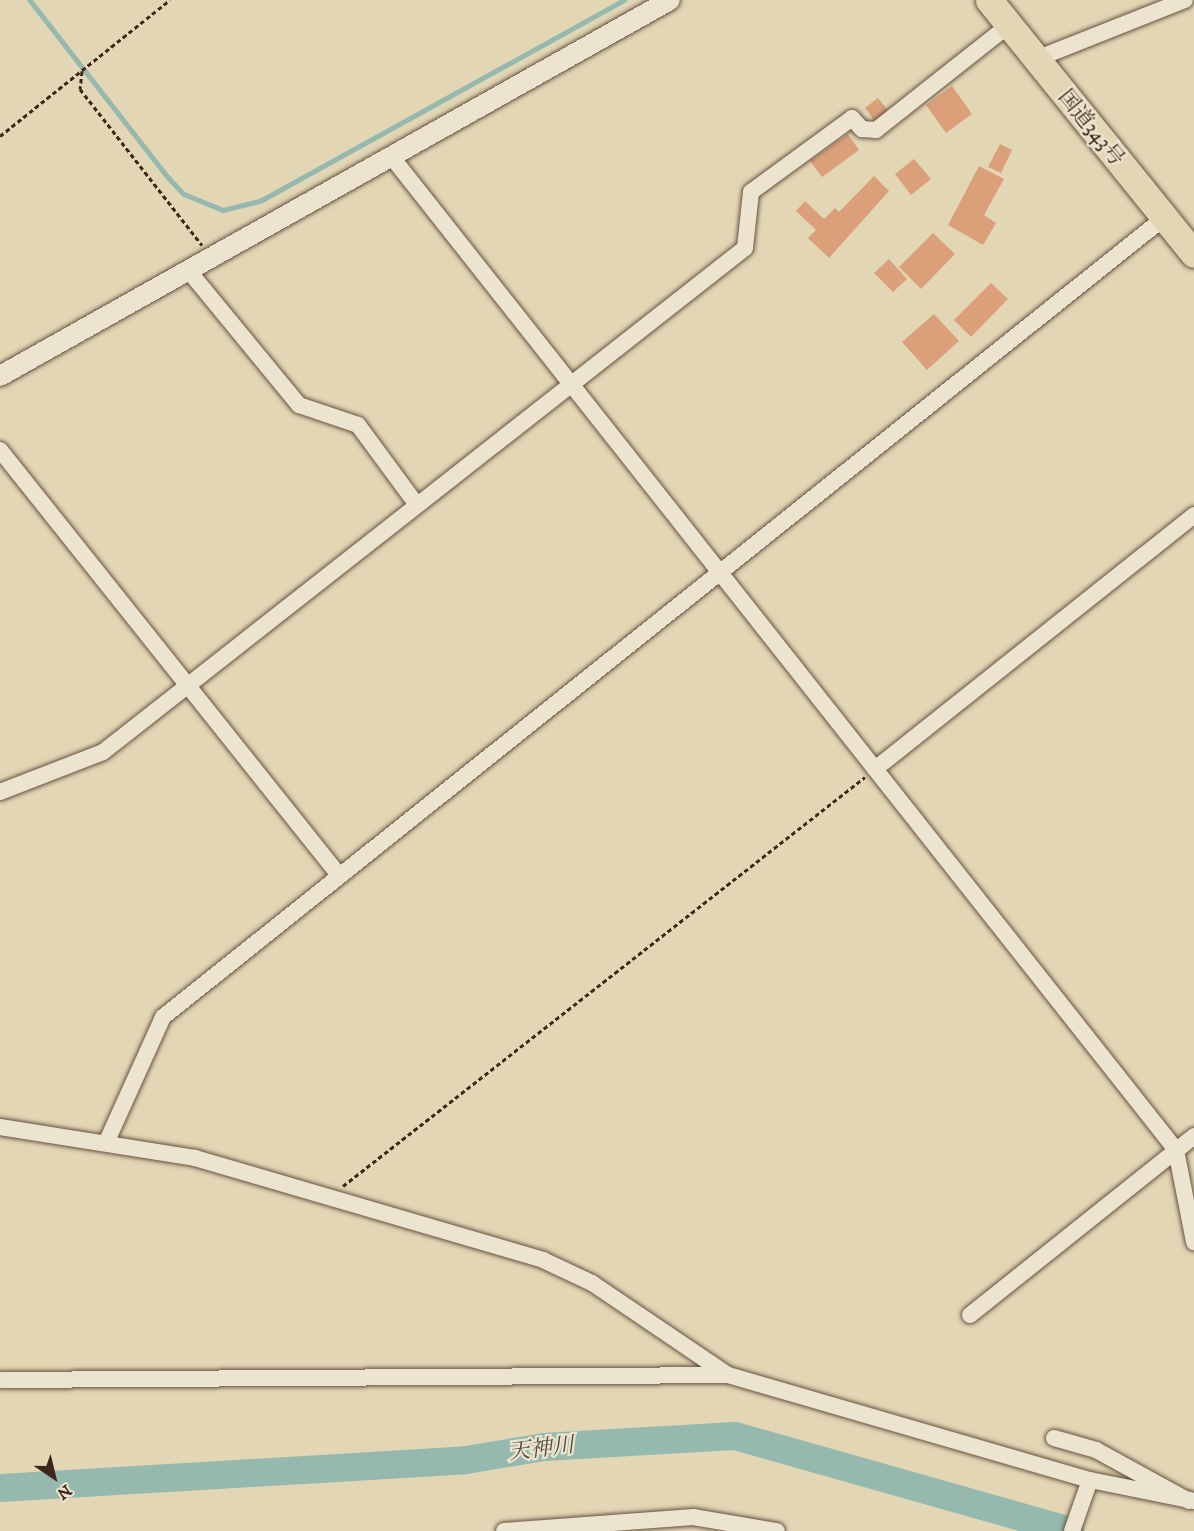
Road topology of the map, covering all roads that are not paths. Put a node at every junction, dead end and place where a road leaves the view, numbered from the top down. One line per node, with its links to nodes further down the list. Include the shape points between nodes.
1 (670, 0): 6 (street)
2 (988, 0): 4 (highway, 国道343号)
3 (1185, 0): 5 (street)
4 (1009, 25): 5 (highway, 国道343号); 11 (street, via 876,130 862,129 852,118 751,192 745,249)
5 (1036, 59): 7 (highway, 国道343号)
6 (391, 156): 9 (street); 11 (street)
7 (1164, 218): 8 (highway, 国道343号); 15 (street)
8 (1194, 254)
9 (188, 270): 10 (street); 13 (street, via 299,405 358,425)
10 (0, 376)
11 (572, 384): 13 (street); 15 (street)
12 (0, 450): 16 (street)
13 (417, 505): 16 (street)
14 (1194, 514): 17 (street)
15 (721, 574): 17 (street); 19 (street)
16 (189, 684): 18 (street, via 103,752); 19 (street)
17 (875, 769): 23 (street)
18 (0, 792)
19 (338, 874): 22 (street, via 163,1017)
20 (0, 1128): 22 (street)
21 (1194, 1136): 23 (street)
22 (107, 1141): 26 (street, via 195,1158 326,1200 543,1260 592,1283)
23 (1176, 1150): 24 (street); 25 (street)
24 (1194, 1242)
25 (970, 1315)
26 (728, 1375): 27 (street); 29 (street)
27 (0, 1380)
28 (1054, 1438): 30 (street, via 1096,1450 1180,1491)
29 (1090, 1480): 30 (street); 33 (street)
30 (1192, 1501)
31 (504, 1531): 32 (street, via 693,1517)
32 (777, 1531)
33 (1071, 1531)

